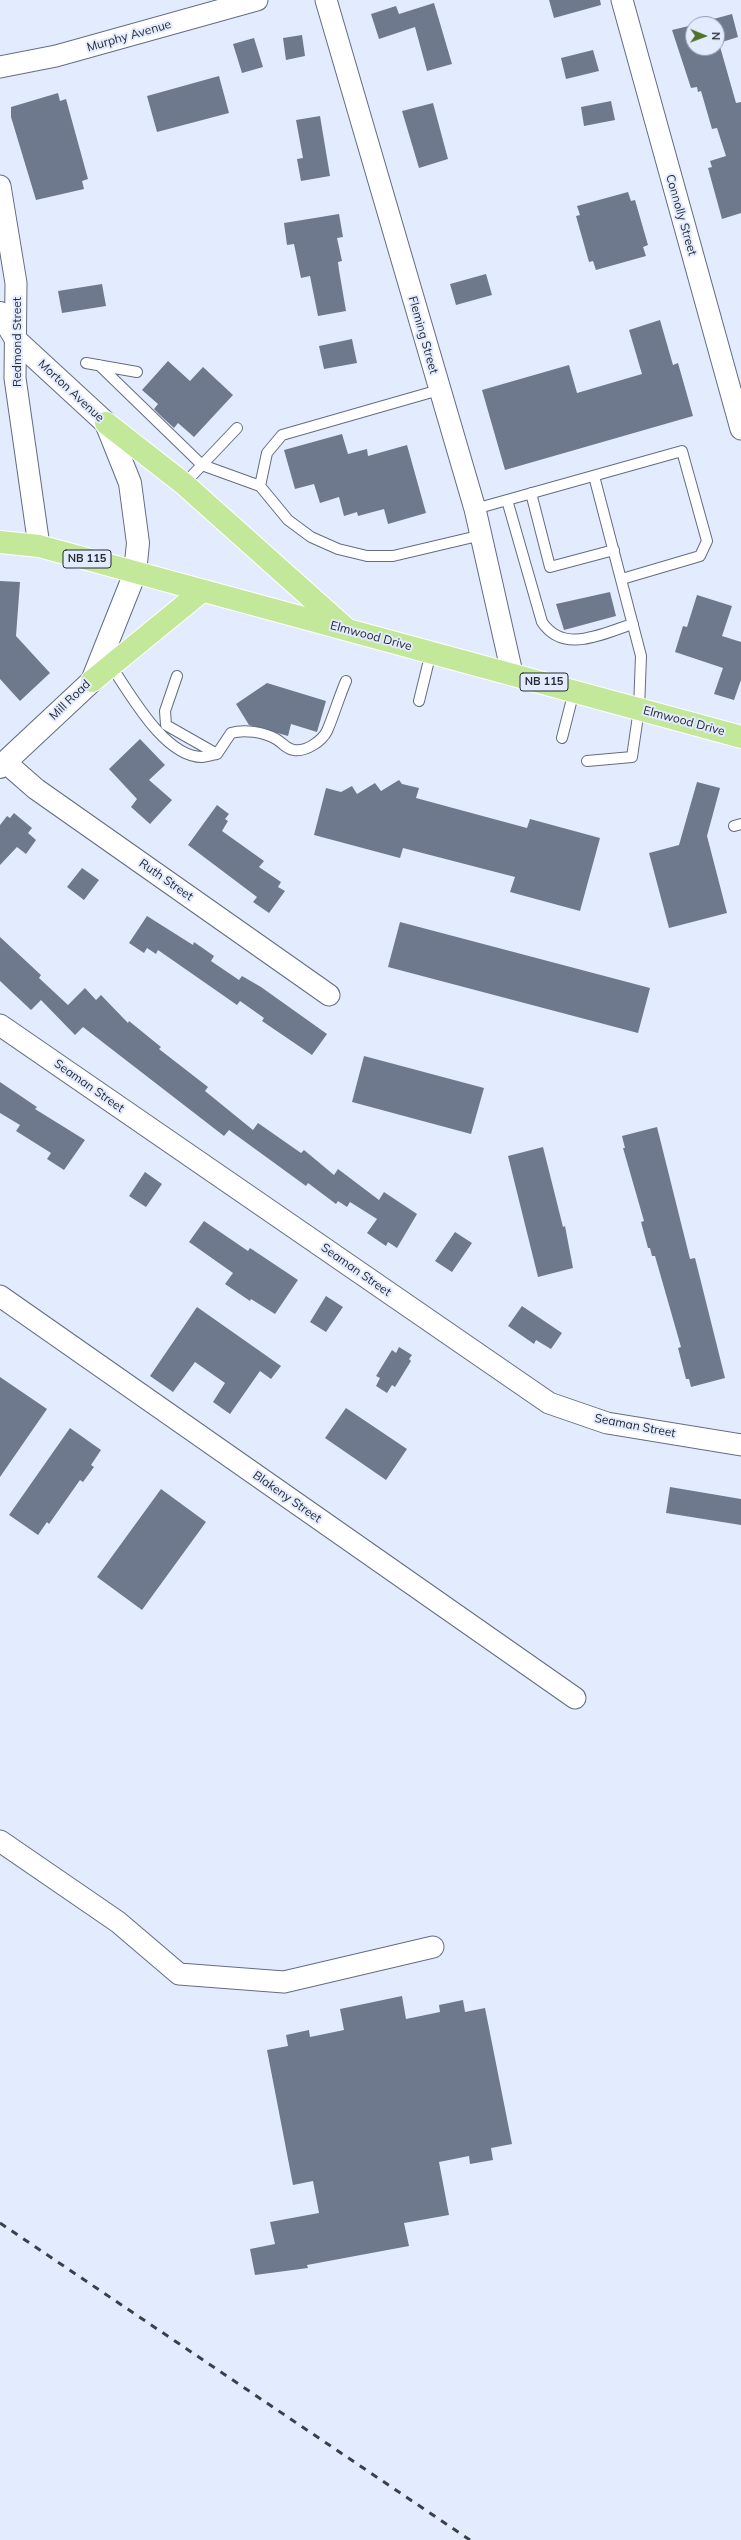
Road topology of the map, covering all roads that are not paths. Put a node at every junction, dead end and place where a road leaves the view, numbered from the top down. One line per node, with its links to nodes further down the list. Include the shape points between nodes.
1 (257, 0): 4 (street, Murphy Avenue, via 56,56)
2 (326, 0): 11 (street, Fleming Street)
3 (622, 0): 14 (street, Connolly Street)
4 (0, 67)
5 (0, 186): 7 (street, Redmond Street, via 16,283)
6 (0, 313): 7 (street, Morton Avenue)
7 (17, 341): 12 (street, Morton Avenue); 24 (street, Redmond Street, via 15,378)
8 (86, 363): 9 (lane)
9 (99, 365): 10 (lane); 15 (lane)
10 (137, 372)
11 (439, 390): 18 (lane, via 282,435 267,453); 21 (street, Fleming Street)
12 (106, 424): 17 (main road); 26 (street, Morton Avenue, via 130,483 138,543)
13 (237, 428): 15 (lane)
14 (741, 429)
15 (202, 465): 17 (lane); 18 (lane)
16 (594, 476): 19 (lane); 25 (lane); 27 (lane, via 682,451 707,541 700,556)
17 (184, 484): 30 (main road)
18 (260, 486): 22 (lane, via 288,520 310,537 338,549 359,554 393,556)
19 (531, 493): 20 (lane); 25 (lane, via 550,567)
20 (507, 500): 21 (lane); 29 (lane, via 542,622 549,632 563,639 582,640)
21 (475, 509): 22 (street, Fleming Street)
22 (482, 535): 33 (street, Fleming Street)
23 (0, 542): 24 (main road, Elmwood Drive / NB 115)
24 (39, 546): 26 (main road, Elmwood Drive / NB 115)
25 (614, 550): 27 (lane)
26 (135, 573): 28 (main road, Elmwood Drive / NB 115); 35 (street, Mill Road)
27 (622, 579): 29 (lane)
28 (202, 591): 30 (main road, Elmwood Drive / NB 115); 32 (main road)
29 (633, 624): 39 (lane, via 641,656)
30 (346, 629): 31 (main road, Elmwood Drive / NB 115)
31 (431, 652): 33 (main road, Elmwood Drive / NB 115); 38 (lane)
32 (111, 666): 35 (main road); 42 (lane, via 149,722 167,740 184,752 201,757)
33 (512, 673): 37 (main road, Elmwood Drive / NB 115)
34 (177, 676): 42 (lane, via 165,711 166,725)
35 (92, 681): 44 (street, Mill Road)
36 (346, 681): 42 (lane, via 327,732 308,748 295,751 286,748 275,739 242,730 231,733)
37 (574, 691): 39 (main road, Elmwood Drive / NB 115); 41 (lane)
38 (419, 701)
39 (639, 709): 40 (main road, Elmwood Drive / NB 115); 43 (lane, via 632,757)
40 (741, 737)
41 (562, 738)
42 (218, 754)
43 (587, 761)
44 (3, 765): 45 (street, Ruth Street)
45 (330, 995)
46 (0, 1025): 48 (street, Seaman Street, via 549,1403 607,1423)
47 (0, 1296): 49 (street, Blakeny Street)
48 (741, 1445)
49 (575, 1698)
50 (0, 1841): 51 (street, via 118,1922 179,1974 284,1982)
51 (433, 1946)

